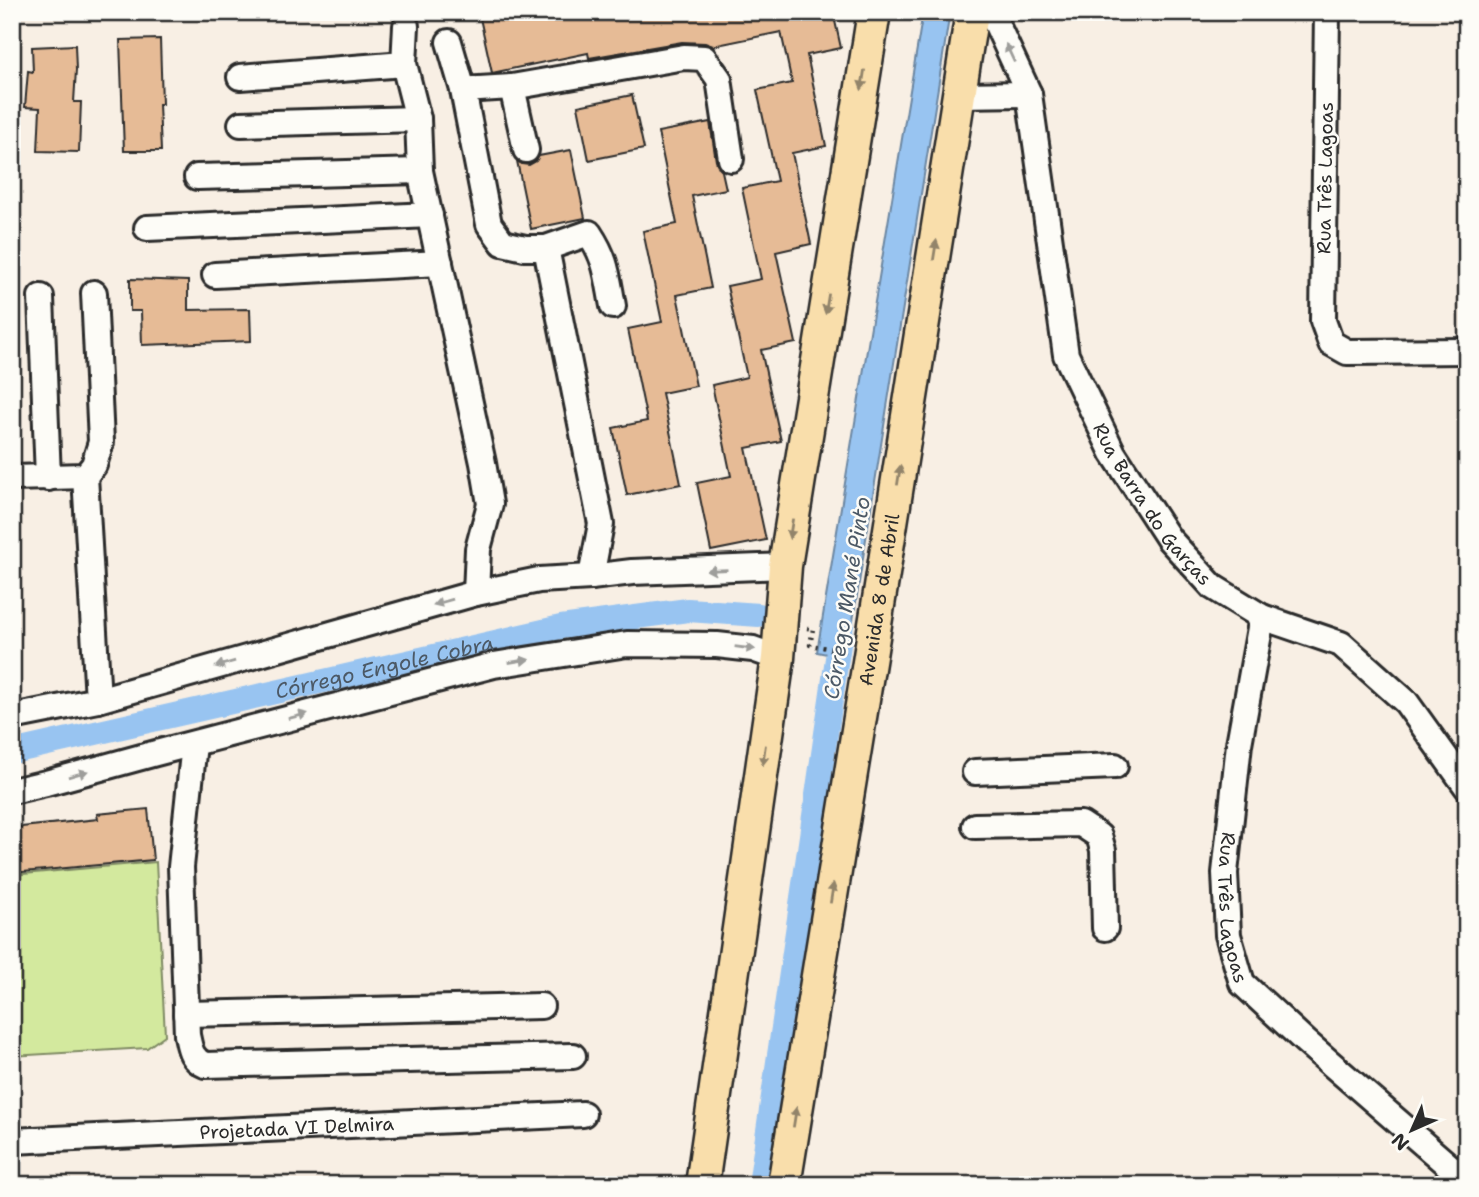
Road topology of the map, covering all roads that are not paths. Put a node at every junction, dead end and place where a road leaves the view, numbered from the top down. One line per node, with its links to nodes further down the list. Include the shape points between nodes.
1 (874, 12): 31 (main road, one-way to 31)
2 (972, 12): 12 (main road, Avenida 8 de Abril)
3 (991, 12): 11 (street, Rua Barra do Garças, one-way to 3)
4 (1327, 12): 27 (street, Rua Três Lagoas, via 1323,321 1331,343 1347,352)
5 (406, 26): 7 (street)
6 (449, 42): 10 (street)
7 (404, 64): 8 (street); 13 (street)
8 (240, 77)
9 (512, 87): 10 (street); 15 (street); 16 (street, via 684,57 704,58 719,79)
10 (463, 90): 21 (street, via 489,224 503,243)
11 (1029, 94): 12 (street); 34 (street, Rua Barra do Garças, via 1066,355 1113,453 1169,539 1213,587)
12 (959, 95): 51 (main road, Avenida 8 de Abril, one-way to 12)
13 (418, 119): 14 (street); 17 (street)
14 (242, 124)
15 (526, 150)
16 (731, 159)
17 (420, 171): 18 (street); 19 (street)
18 (197, 177)
19 (430, 215): 20 (street); 22 (street)
20 (146, 228)
21 (546, 248): 26 (street, via 589,233 605,263); 32 (street, via 601,524)
22 (440, 263): 23 (street); 33 (street, via 490,504 478,549)
23 (215, 275)
24 (94, 293): 28 (street, via 101,442)
25 (41, 297): 30 (street)
26 (612, 306)
27 (1467, 351)
28 (85, 476): 30 (street); 36 (street)
29 (12, 478): 30 (street)
30 (48, 478)
31 (785, 566): 32 (street, one-way to 32); 35 (main road)
32 (591, 577): 33 (street, via 539,580)
33 (476, 593): 36 (street, one-way to 36)
34 (1262, 617): 41 (street, Rua Barra do Garças, via 1342,644 1406,702); 52 (street, Rua Três Lagoas, via 1239,744 1225,873 1228,936 1242,984 1457,1173)
35 (778, 658): 38 (street, one-way to 35, via 494,665 627,644 717,645 753,649); 50 (main road, one-way to 50)
36 (98, 700): 37 (street)
37 (12, 717)
38 (194, 744): 42 (street, one-way to 38); 46 (street, via 181,867)
39 (1115, 766): 40 (street)
40 (975, 772)
41 (1467, 787)
42 (12, 791)
43 (975, 826): 44 (street, via 1081,824 1099,836)
44 (1105, 928)
45 (541, 1006): 46 (street)
46 (186, 1014): 47 (street, via 191,1055 205,1065)
47 (573, 1056)
48 (583, 1114): 49 (street, Projetada VI Delmira)
49 (12, 1142)
50 (702, 1185)
51 (784, 1185)
52 (1465, 1185)

